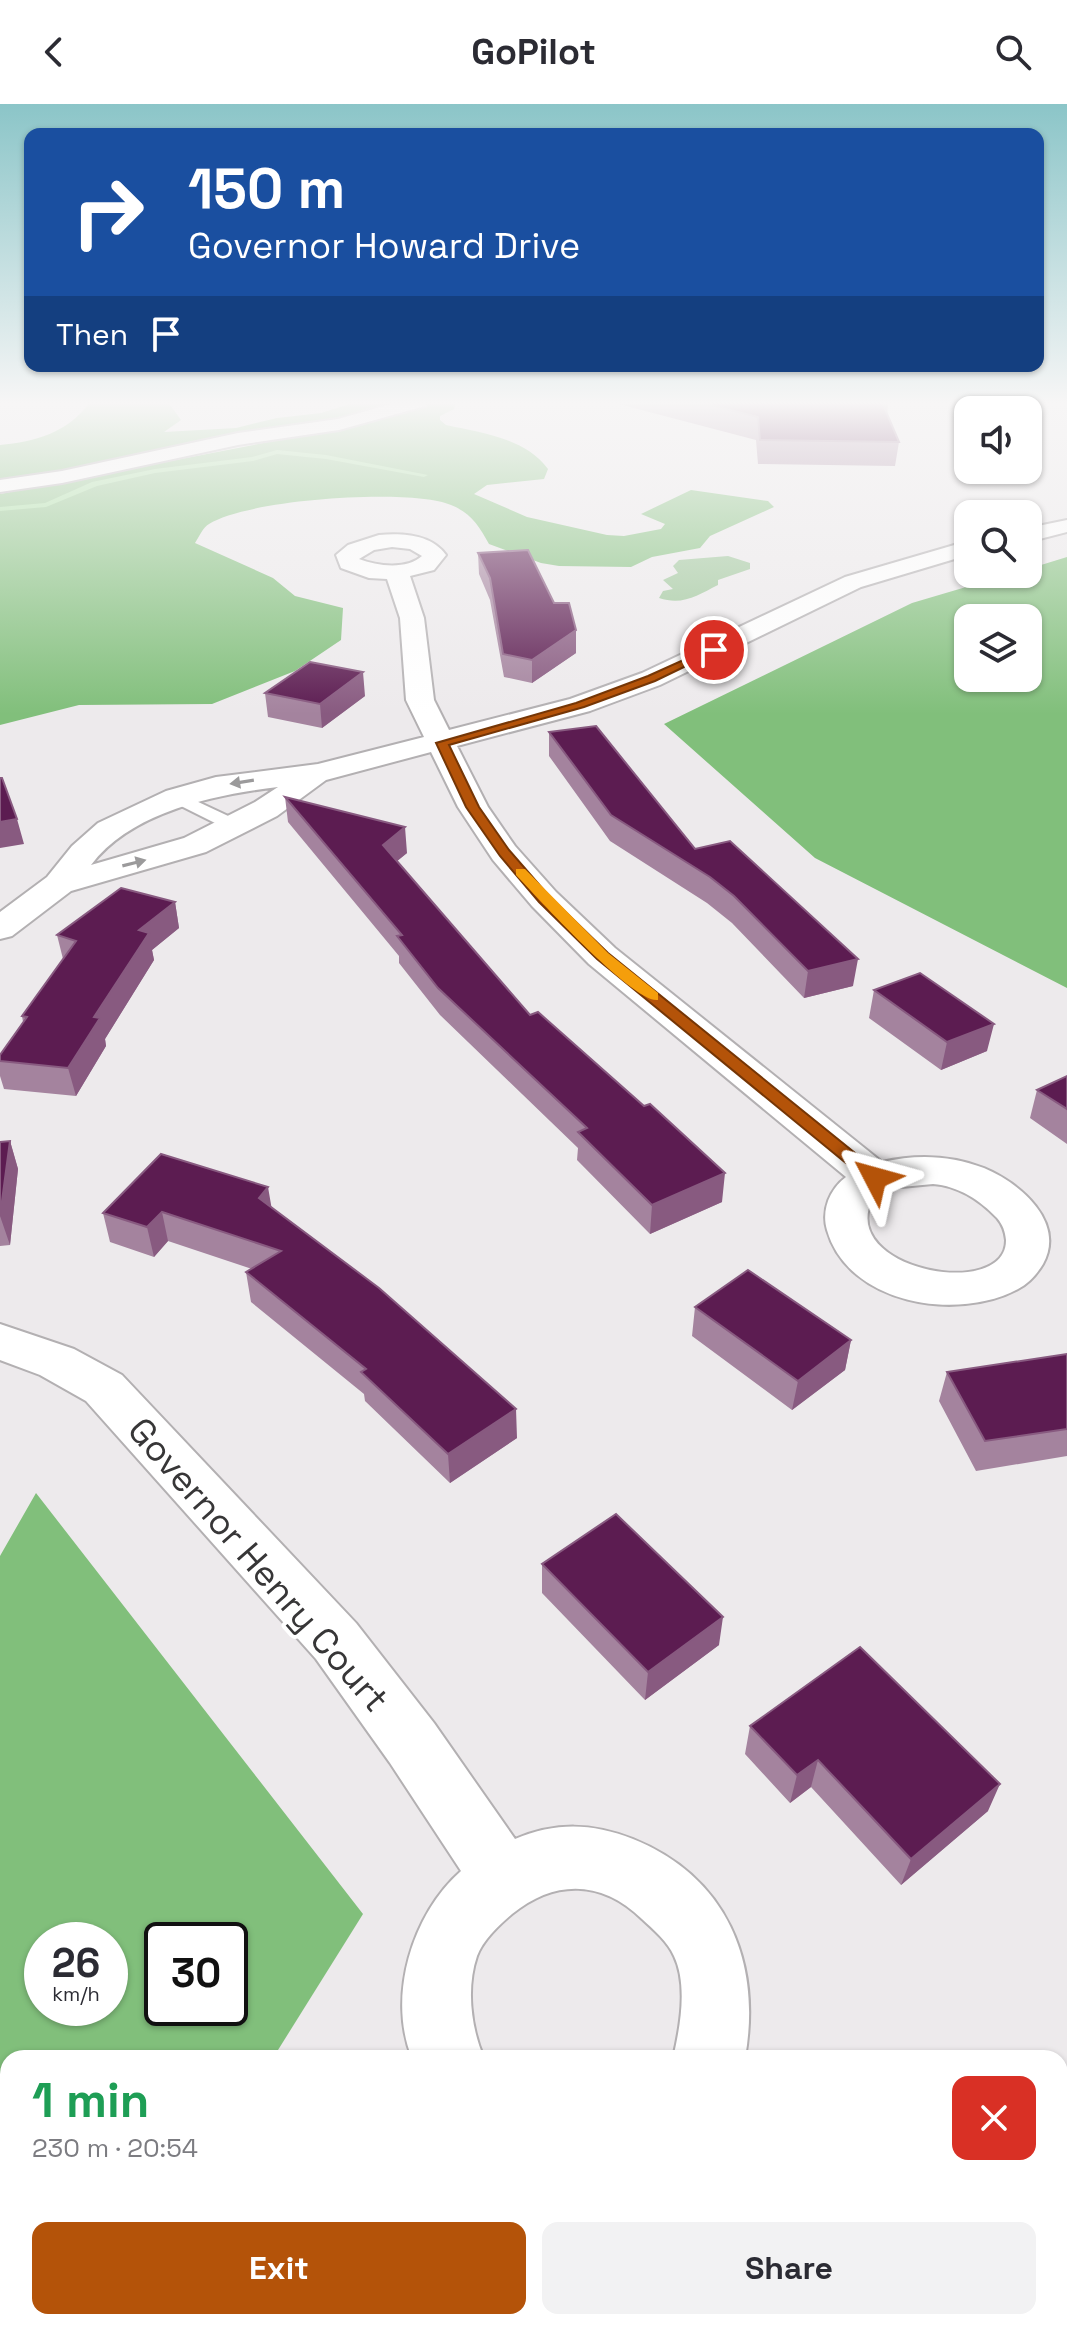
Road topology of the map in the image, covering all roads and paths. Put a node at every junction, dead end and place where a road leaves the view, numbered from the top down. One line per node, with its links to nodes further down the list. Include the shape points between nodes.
1 (1067, 526): 2 (street)
2 (1042, 532)
3 (954, 552): 5 (street, via 853,582 651,679 580,705)
4 (397, 572): 5 (street, via 412,618 420,700)
5 (442, 743): 6 (street); 11 (street, via 473,807 544,899 602,956)
6 (319, 773): 7 (street, one-way to 7, via 216,786); 8 (street)
7 (177, 797): 8 (lane); 9 (street, via 109,830)
8 (235, 826): 9 (street, one-way to 8, via 173,852)
9 (59, 884): 10 (street)
10 (4, 923)
11 (875, 1178)
12 (0, 1342): 13 (street, Governor Henry Court, via 57,1362 104,1388 336,1641)
13 (502, 1876): 14 (street, via 463,1913 441,1958 436,2006); 15 (street, via 539,1860 583,1856 623,1865 658,1886 698,1932 714,1978 717,2021)
14 (446, 2050)
15 (711, 2050)

